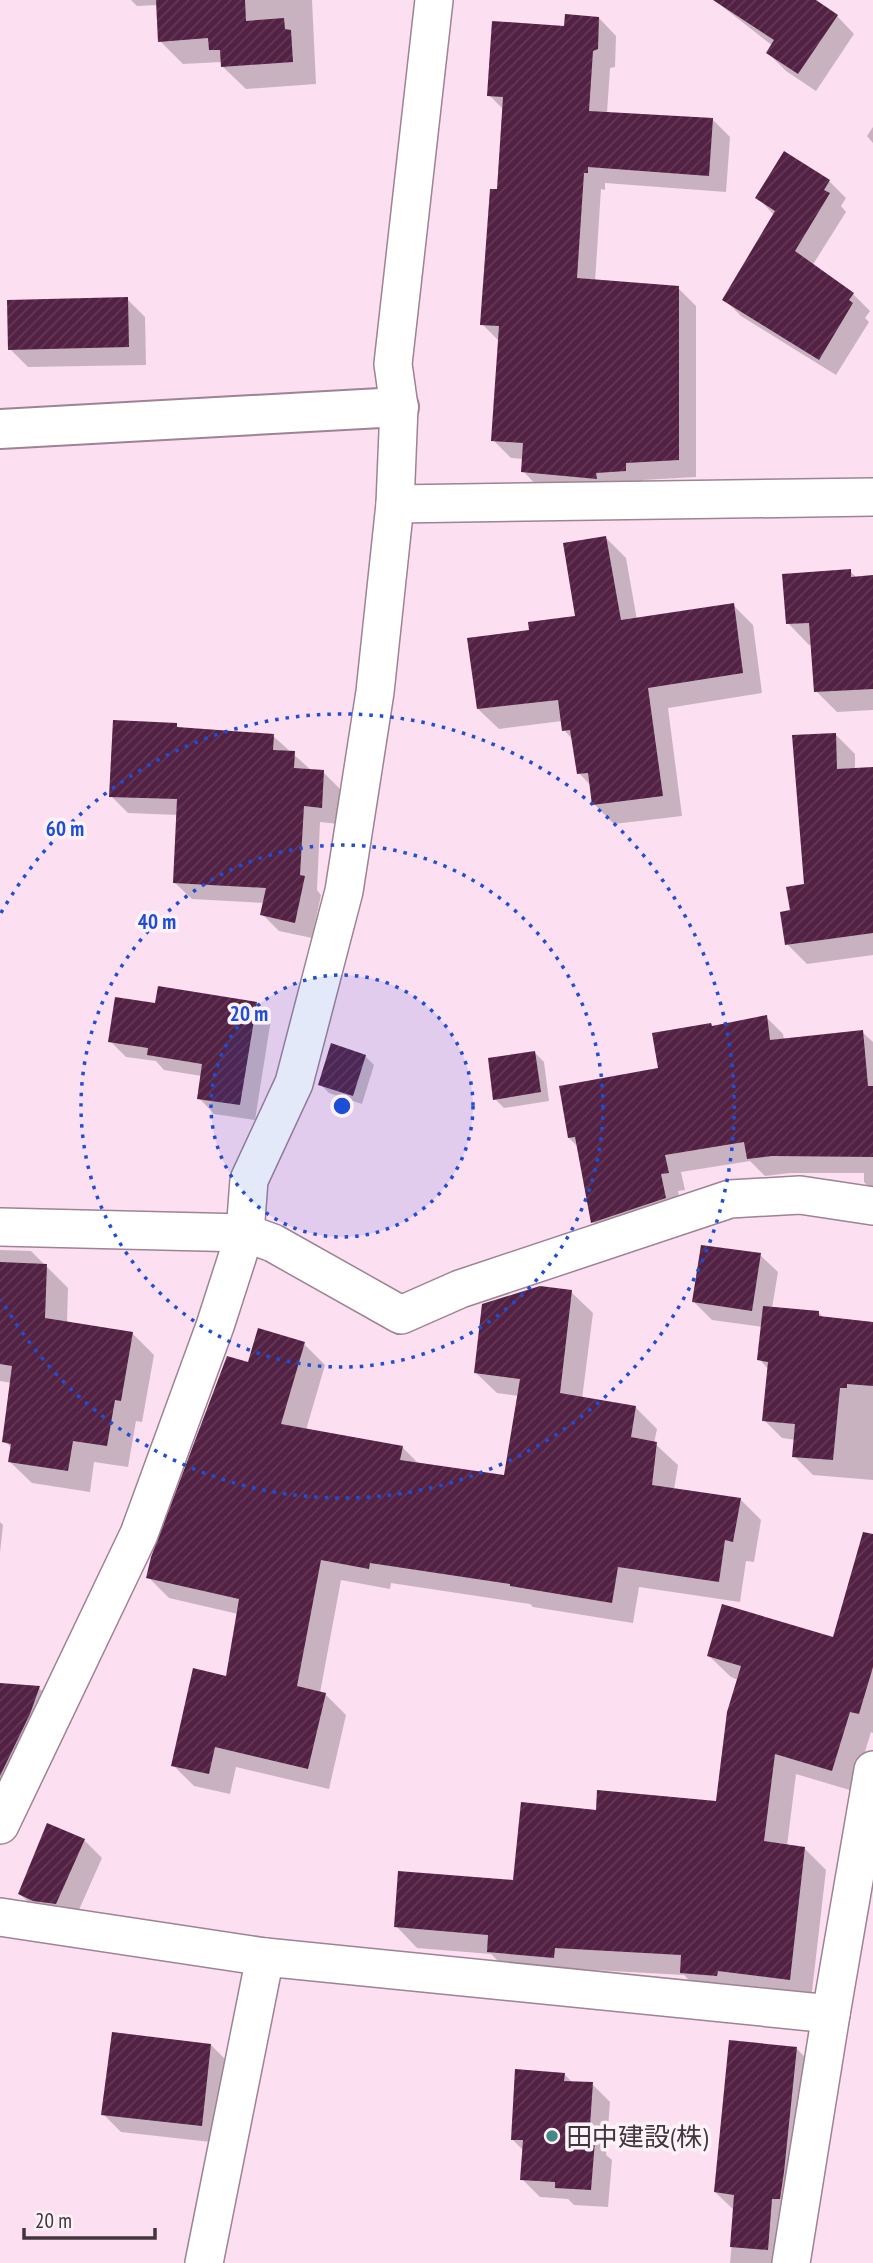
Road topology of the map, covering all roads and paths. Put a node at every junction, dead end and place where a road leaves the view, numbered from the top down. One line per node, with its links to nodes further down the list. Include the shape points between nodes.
1 (434, 0): 2 (street, via 393,364)
2 (399, 407): 3 (street); 5 (street)
3 (0, 429)
4 (873, 497): 5 (street)
5 (395, 504): 8 (street, via 376,692 344,891 294,1083 249,1180)
6 (873, 1206): 8 (street, via 800,1195 730,1199 460,1289 401,1315 273,1243)
7 (0, 1227): 8 (street)
8 (244, 1233): 10 (street, via 139,1534)
9 (873, 1770): 13 (street)
10 (0, 1825)
11 (0, 1917): 12 (street)
12 (265, 1957): 13 (street); 14 (street)
13 (831, 2014): 15 (street)
14 (204, 2263)
15 (791, 2263)

